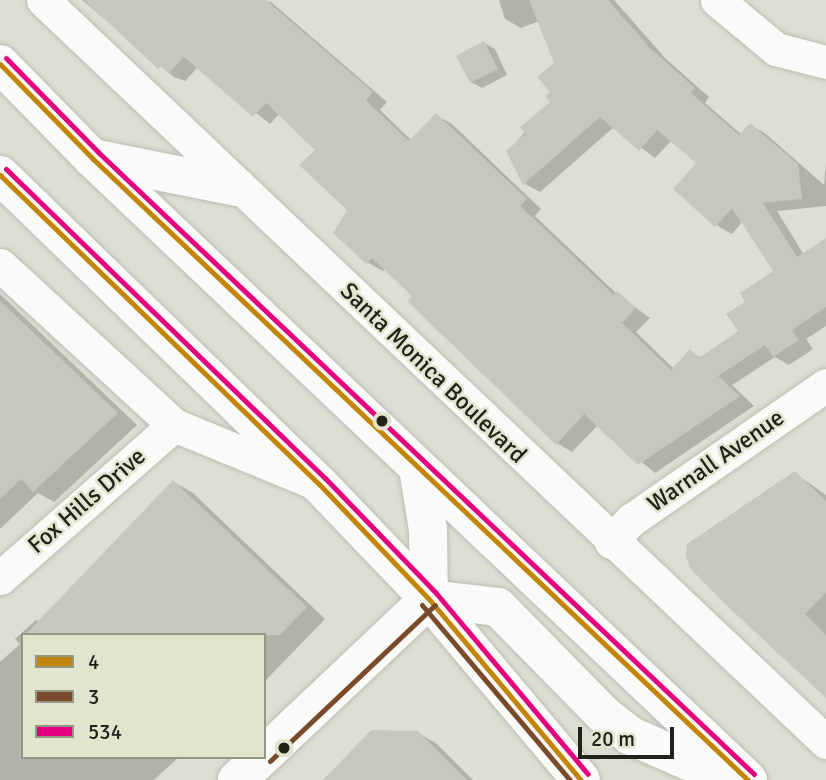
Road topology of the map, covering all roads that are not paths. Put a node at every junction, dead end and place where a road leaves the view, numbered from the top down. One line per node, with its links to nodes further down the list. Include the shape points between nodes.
1 (43, 0): 7 (street, Santa Monica Boulevard)
2 (717, 0): 3 (street, via 776,48)
3 (826, 62)
4 (0, 64): 5 (main road)
5 (92, 158): 7 (main road); 11 (main road)
6 (0, 175): 12 (main road)
7 (237, 187): 13 (street, Santa Monica Boulevard)
8 (0, 265): 10 (street)
9 (826, 385): 13 (street, Warnall Avenue, via 631,520)
10 (174, 425): 12 (street); 14 (street, Fox Hills Drive)
11 (418, 468): 15 (main road, via 428,530); 19 (main road)
12 (319, 484): 15 (main road)
13 (611, 542): 16 (street, Santa Monica Boulevard)
14 (0, 578)
15 (429, 599): 17 (main road); 19 (main road, via 498,607 604,715 631,736 688,761); 21 (main road)
16 (826, 742)
17 (266, 753)
18 (260, 759): 20 (main road)
19 (744, 777)
20 (237, 780)
21 (581, 780)

